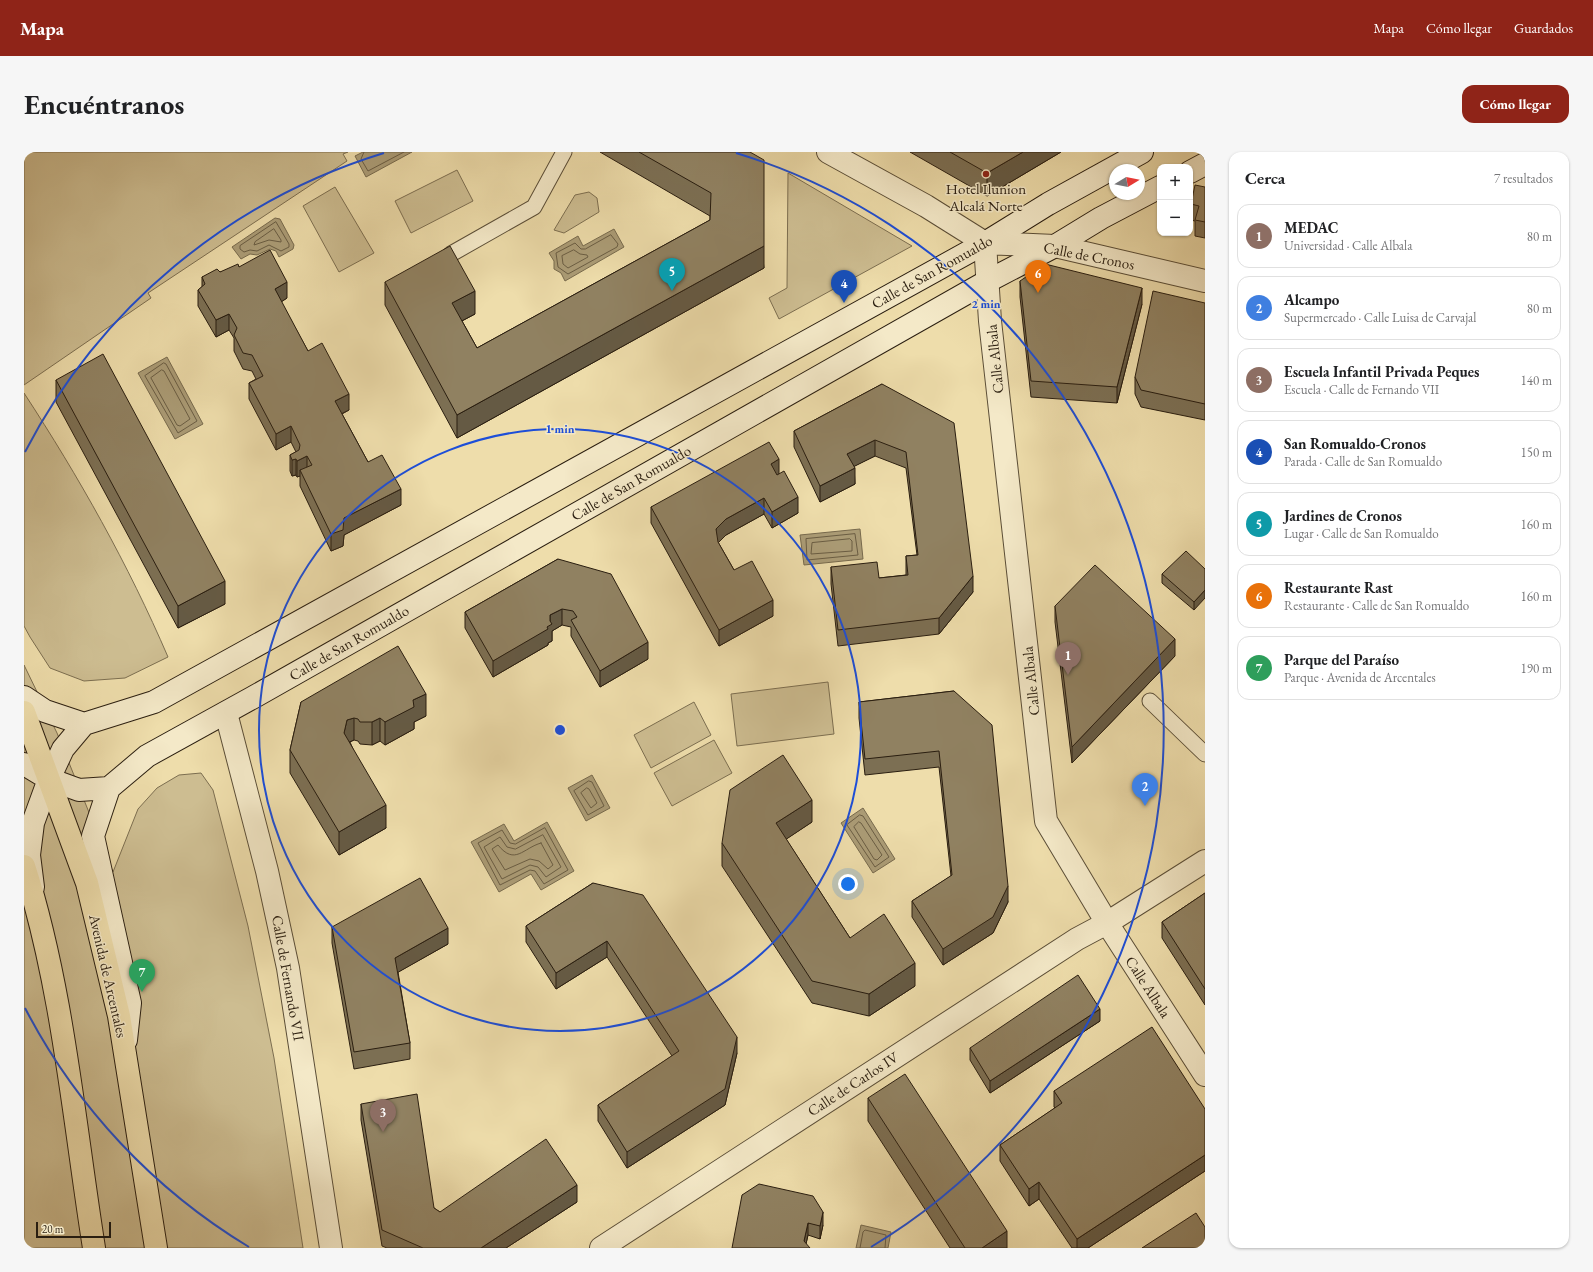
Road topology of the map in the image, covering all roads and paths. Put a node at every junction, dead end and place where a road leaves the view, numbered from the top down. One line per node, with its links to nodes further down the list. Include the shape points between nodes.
1 (564, 152): 9 (lane, via 534,207)
2 (828, 152): 7 (main road, Calle de Cronos, via 926,206)
3 (1142, 152): 7 (main road, Calle de San Romualdo, via 1048,204)
4 (1205, 164): 5 (main road)
5 (1193, 170)
6 (1157, 189): 8 (main road, Calle de San Romualdo)
7 (985, 243): 8 (main road, Calle de Cronos); 11 (main road, Calle Albala); 16 (main road, Calle de San Romualdo, via 154,702)
8 (1055, 246): 10 (main road, Calle de Cronos); 11 (main road, Calle de San Romualdo)
9 (451, 254)
10 (1205, 281)
11 (986, 282): 15 (main road, Calle de San Romualdo); 24 (main road, Calle Albala, via 1046,821)
12 (24, 697): 16 (main road, via 45,711)
13 (1150, 701): 17 (lane)
14 (24, 712): 19 (main road, Avenida de Arcentales)
15 (226, 713): 20 (main road, Calle de San Romualdo, via 146,756); 29 (main road, Calle de Fernando VII, via 267,871 288,968)
16 (84, 724): 19 (main road, via 63,749)
17 (1205, 754)
18 (24, 764): 19 (main road)
19 (49, 779): 20 (main road, via 79,790); 23 (main road, via 33,823 30,848); 25 (main road, Avenida de Arcentales, via 87,883)
20 (109, 788): 25 (main road, via 93,836 130,1003)
21 (1205, 861): 24 (main road, Calle de Carlos IV)
22 (24, 866): 23 (main road)
23 (34, 896): 27 (main road, via 56,998)
24 (1107, 923): 26 (main road, Calle Albala); 30 (main road, Calle de Carlos IV, via 1077,939)
25 (125, 1051): 28 (main road, Avenida de Arcentales)
26 (1205, 1075)
27 (94, 1248)
28 (156, 1248)
29 (332, 1248)
30 (601, 1248)

